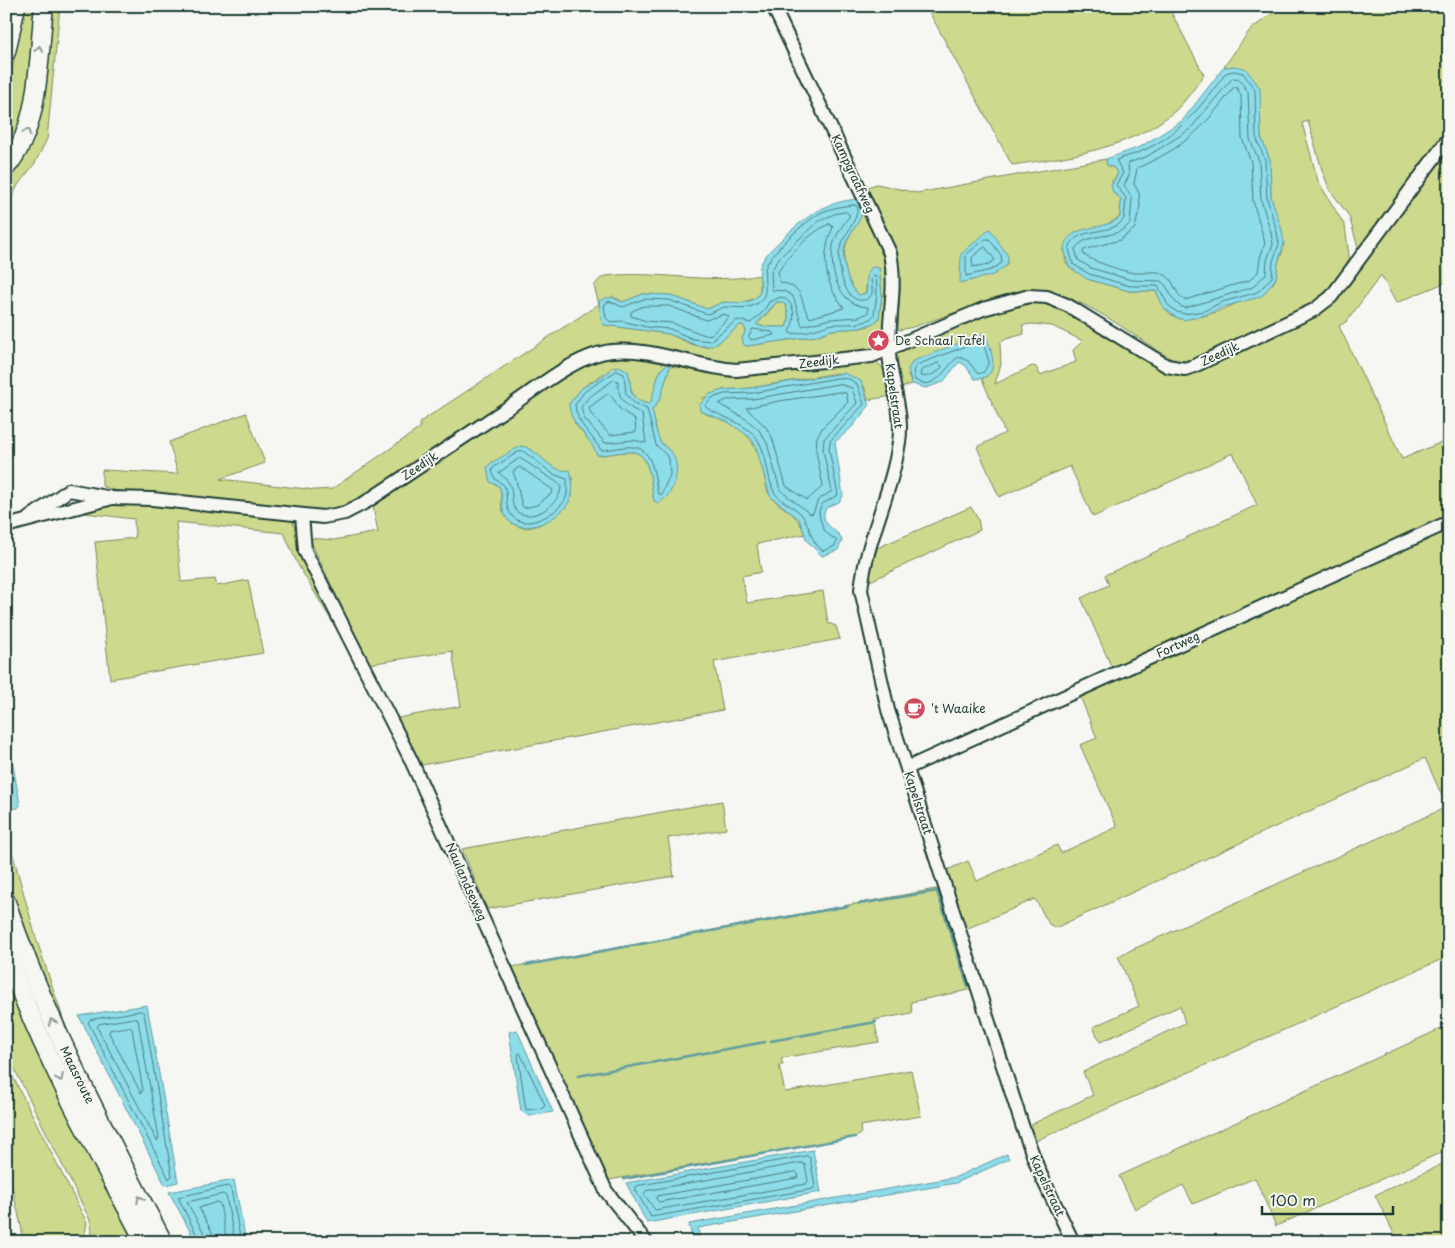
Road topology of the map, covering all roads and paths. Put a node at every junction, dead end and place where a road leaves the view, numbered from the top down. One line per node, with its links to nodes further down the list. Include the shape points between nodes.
1 (16, 6): 4 (highway)
2 (44, 6): 6 (highway, one-way to 2, via 23,142 33,111)
3 (773, 6): 7 (street, Kampgraafweg, via 890,253 894,290)
4 (6, 52)
5 (1449, 138): 7 (street, Zeedijk, via 1330,297 1314,310 1194,366 1185,369 1167,366 1067,305 1047,297 1029,296 983,309)
6 (6, 167)
7 (889, 350): 9 (street, Zeedijk, via 872,356 736,370 715,369 637,351 596,354 551,379 358,507 334,515); 13 (street, Kapelstraat, via 900,441 863,570 861,590 884,695)
8 (112, 498): 9 (street, Zeedijk, via 152,499); 10 (street, Zeedijk); 10 (street, Zeedijk, via 69,490)
9 (302, 515): 18 (street, Naulandseweg, via 309,560 410,758 606,1191)
10 (29, 518): 12 (street, Zeedijk)
11 (1449, 522): 13 (street, Fortweg)
12 (6, 526)
13 (907, 768): 19 (street, Kapelstraat, via 1027,1141)
14 (6, 902): 17 (highway, Maasroute, one-way to 14, via 67,1056 25,957)
15 (6, 953): 16 (highway, Maasroute, one-way to 16, via 65,1090)
16 (144, 1242)
17 (163, 1242)
18 (646, 1242)
19 (1073, 1242)

